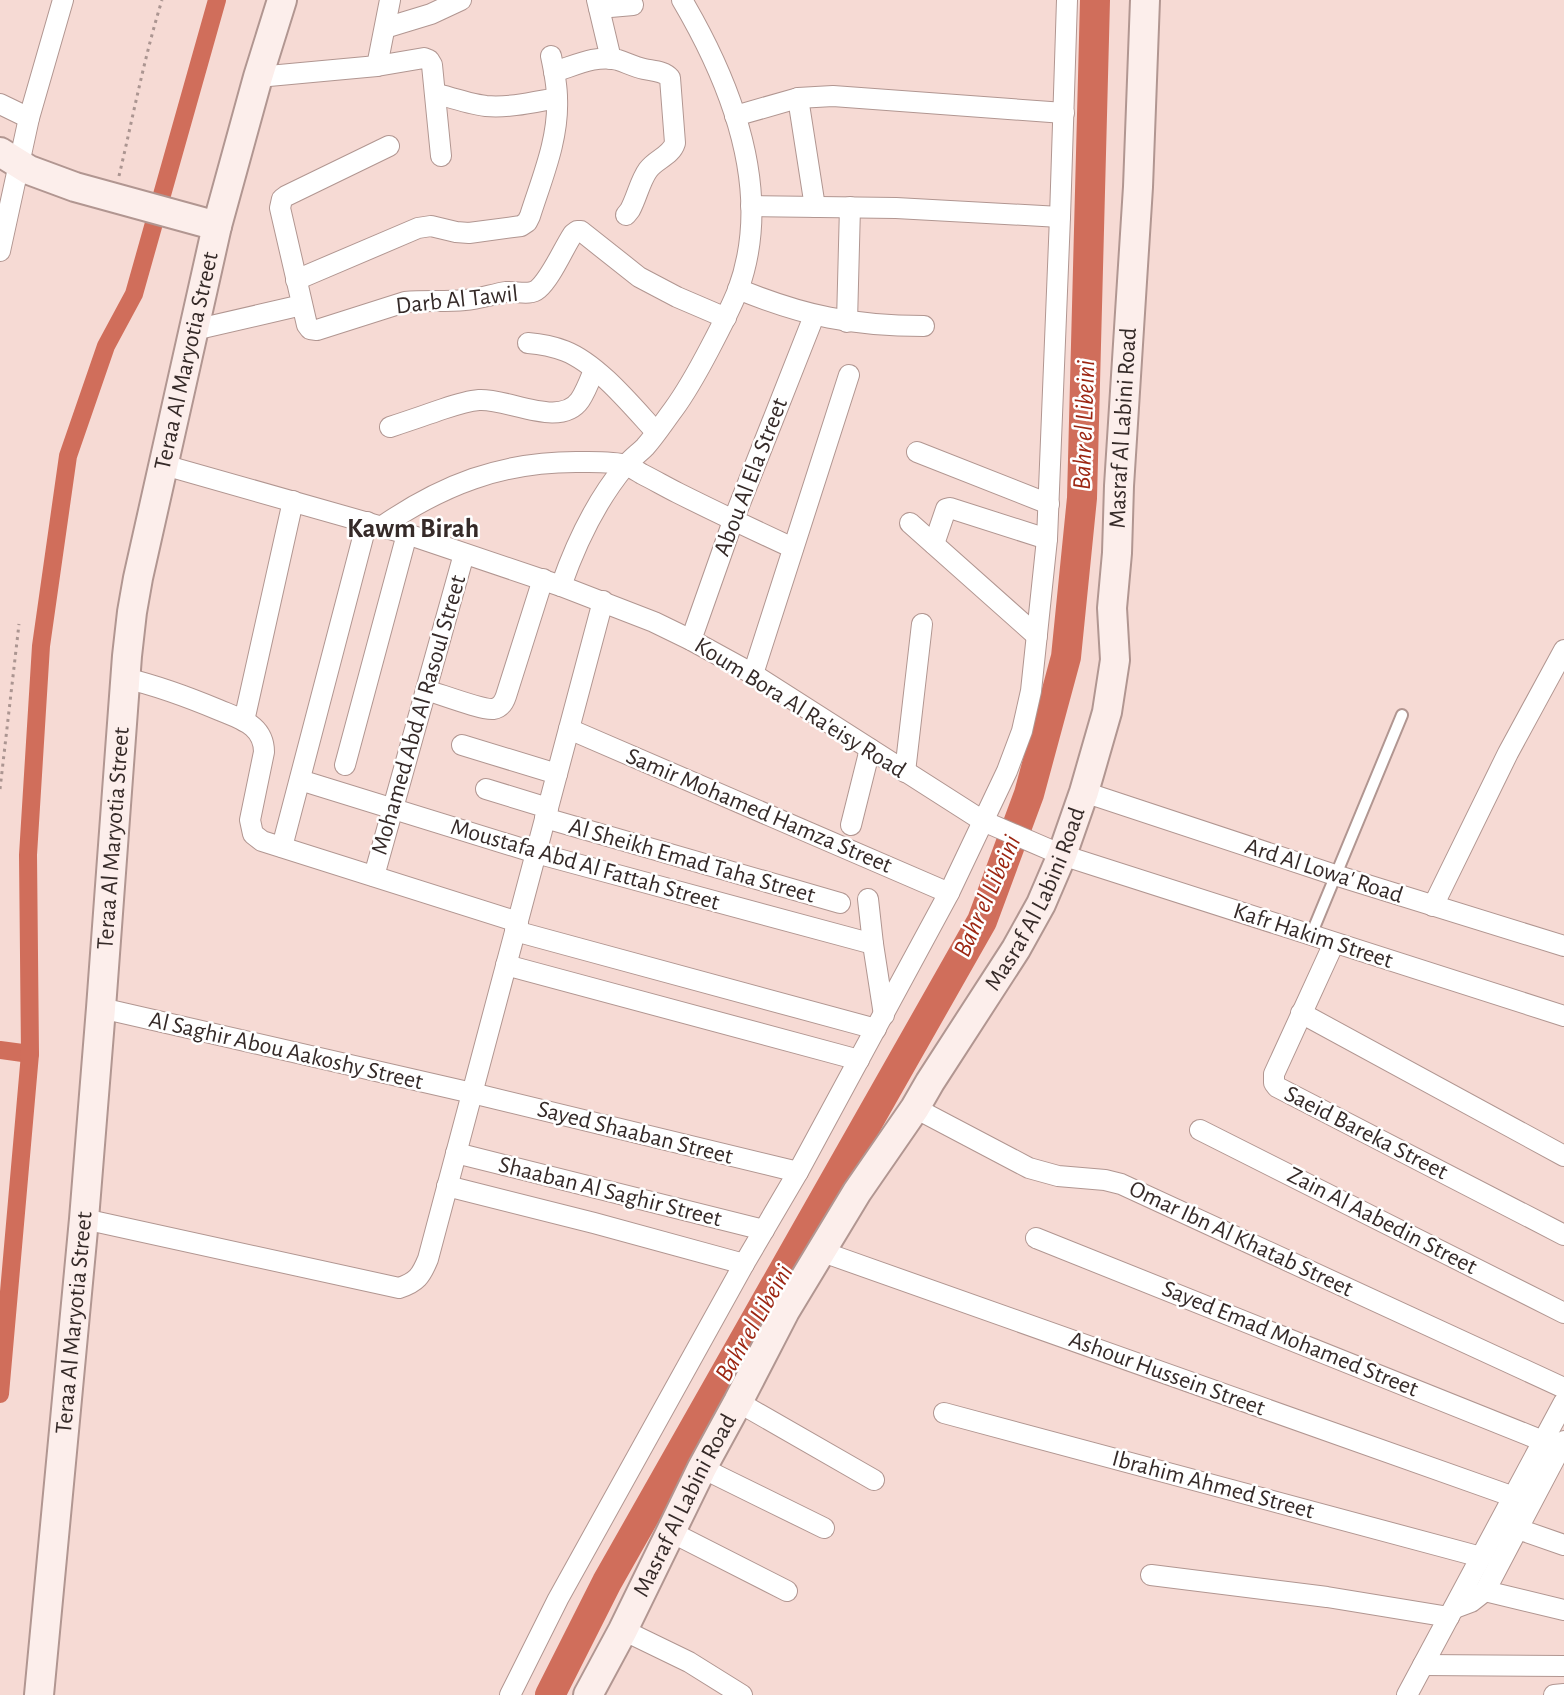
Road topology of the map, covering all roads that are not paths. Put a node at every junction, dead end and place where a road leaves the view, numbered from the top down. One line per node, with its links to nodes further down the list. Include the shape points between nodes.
1 (63, 0): 20 (street)
2 (282, 0): 13 (street, Teraa Al Maryotia Street)
3 (390, 0): 10 (street)
4 (461, 0): 10 (street)
5 (682, 0): 19 (street, via 705,40)
6 (1067, 0): 18 (street)
7 (1144, 0): 76 (street, Masraf Al Labini Road, via 1138,187 1112,608 1115,660 1107,712)
8 (598, 4): 9 (street); 11 (street)
9 (633, 5)
10 (385, 28): 12 (street)
11 (611, 59): 15 (street, via 553,64); 27 (street, via 669,75 671,82 673,149 649,168)
12 (377, 66): 13 (street); 14 (street, via 429,60)
13 (258, 77): 29 (street, Teraa Al Maryotia Street)
14 (435, 93): 15 (street, via 487,106); 22 (street)
15 (557, 98): 31 (street, via 550,154 527,222 469,233 431,226 418,228)
16 (798, 98): 18 (street, via 833,96); 19 (street); 25 (street)
17 (0, 104): 20 (street)
18 (1064, 113): 28 (street)
19 (735, 116): 24 (street, via 744,145)
20 (29, 118): 23 (street)
21 (389, 146): 31 (street, via 282,199 280,208)
22 (441, 156)
23 (21, 164): 29 (street, via 75,187); 30 (street)
24 (751, 206): 25 (street); 32 (street, via 748,248)
25 (816, 207): 26 (street)
26 (850, 207): 28 (street); 36 (street)
27 (626, 215)
28 (1060, 217): 48 (street)
29 (204, 223): 38 (street, Teraa Al Maryotia Street)
30 (0, 251)
31 (296, 280): 33 (street)
32 (738, 289): 34 (street); 35 (street)
33 (302, 305): 35 (street, Darb Al Tawil, via 307,325 314,330 405,302 533,292 573,234 581,231 645,280); 38 (street)
34 (814, 315): 36 (street); 49 (street, Abou Al Ela Street)
35 (726, 318): 43 (street, via 689,384)
36 (847, 322): 37 (street)
37 (924, 326)
38 (194, 330): 45 (street, Teraa Al Maryotia Street)
39 (528, 343): 40 (street, via 566,351)
40 (594, 370): 42 (street, via 580,401 560,412 495,400 467,401); 43 (street)
41 (849, 375): 55 (street)
42 (390, 427)
43 (656, 432): 46 (street)
44 (917, 452): 48 (street)
45 (164, 465): 47 (street, Koum Bora Al Ra'eisy Road); 64 (street, Teraa Al Maryotia Street, via 132,612)
46 (626, 465): 49 (street); 51 (street, via 561,462 497,471 436,493); 57 (street)
47 (293, 501): 51 (street, Koum Bora Al Ra'eisy Road); 67 (street)
48 (1048, 504): 53 (street)
49 (733, 520): 55 (street); 61 (street, Abou Al Ela Street)
50 (910, 523): 54 (street)
51 (374, 525): 52 (street, Koum Bora Al Ra'eisy Road); 74 (street)
52 (407, 534): 56 (street, Koum Bora Al Ra'eisy Road); 71 (street)
53 (1047, 539): 54 (street, via 950,508 946,509); 60 (street)
54 (934, 544): 60 (street)
55 (793, 548): 63 (street)
56 (464, 554): 57 (street, Koum Bora Al Ra'eisy Road); 65 (street, Mohamed Abd Al Rasoul Street)
57 (552, 582): 58 (street, Koum Bora Al Ra'eisy Road); 65 (street, via 501,705 486,708)
58 (603, 601): 61 (street, Koum Bora Al Ra'eisy Road); 68 (street)
59 (922, 624): 72 (street)
60 (1037, 636): 79 (street, via 1022,731)
61 (691, 640): 63 (street, Koum Bora Al Ra'eisy Road)
62 (1564, 650): 89 (street)
63 (753, 674): 70 (street, Koum Bora Al Ra'eisy Road)
64 (125, 678): 67 (street, via 182,694); 96 (street, Teraa Al Maryotia Street)
65 (426, 690): 77 (street, Mohamed Abd Al Rasoul Street)
66 (1402, 715): 84 (lane)
67 (244, 721): 81 (street, via 264,741 250,820 253,834)
68 (569, 729): 73 (street); 86 (street, Samir Mohamed Hamza Street)
69 (462, 745): 73 (street)
70 (870, 749): 72 (street, Koum Bora Al Ra'eisy Road); 80 (street)
71 (345, 765)
72 (905, 772): 79 (street, Koum Bora Al Ra'eisy Road)
73 (557, 774): 78 (street)
74 (300, 780): 77 (street, Moustafa Abd Al Fattah Street); 81 (street)
75 (486, 789): 78 (street, Al Sheikh Emad Taha Street)
76 (1084, 792): 83 (street, Masraf Al Labini Road); 84 (street, Ard Al Lowa' Road)
77 (393, 809): 82 (street, Moustafa Abd Al Fattah Street); 85 (street, Mohamed Abd Al Rasoul Street)
78 (547, 813): 82 (street); 88 (street, Al Sheikh Emad Taha Street)
79 (983, 822): 83 (street, Koum Bora Al Ra'eisy Road); 86 (street)
80 (851, 825)
81 (282, 847): 85 (street)
82 (536, 854): 90 (street); 93 (street, Moustafa Abd Al Fattah Street)
83 (1062, 855): 91 (street, Kafr Hakim Street); 102 (street, Masraf Al Labini Road, via 1016,949)
84 (1335, 875): 89 (street, Ard Al Lowa' Road); 91 (lane)
85 (374, 876): 90 (street)
86 (949, 893): 99 (street)
87 (868, 899): 93 (street)
88 (840, 903)
89 (1433, 906): 94 (street, Ard Al Lowa' Road)
90 (516, 926): 95 (street); 99 (street)
91 (1311, 935): 92 (street, Kafr Hakim Street)
92 (1334, 943): 97 (street, Saeid Bareka Street); 98 (street, Kafr Hakim Street)
93 (873, 944): 99 (street)
94 (1564, 946)
95 (506, 966): 100 (street); 101 (street)
96 (101, 1008): 101 (street, Al Saghir Abou Aakoshy Street); 108 (street, Teraa Al Maryotia Street)
97 (1301, 1013): 105 (street); 110 (street, Saeid Bareka Street, via 1274,1074 1277,1087)
98 (1564, 1016)
99 (880, 1022): 100 (street)
100 (859, 1060): 106 (street)
101 (472, 1093): 104 (street); 106 (street, Sayed Shaaban Street)
102 (915, 1108): 112 (street, Masraf Al Labini Road); 115 (street, Omar Ibn Al Khatab Street, via 1029,1168 1121,1184)
103 (1200, 1130): 114 (street, Zain Al Aabedin Street)
104 (456, 1153): 107 (street); 109 (street, Shaaban Al Saghir Street)
105 (1564, 1156)
106 (798, 1172): 109 (street)
107 (447, 1186): 108 (street, via 422,1272 412,1283 399,1288); 113 (street)
108 (84, 1219): 138 (street, Teraa Al Maryotia Street)
109 (764, 1230): 113 (street)
110 (1564, 1235)
111 (1036, 1238): 120 (street, Sayed Emad Mohamed Street)
112 (820, 1251): 116 (street, Masraf Al Labini Road); 123 (street, Ashour Hussein Street)
113 (744, 1264): 139 (street, via 558,1599)
114 (1564, 1313)
115 (1564, 1388)
116 (738, 1402): 121 (street, Masraf Al Labini Road); 122 (street)
117 (1564, 1402): 120 (street)
118 (944, 1413): 128 (street, Ibrahim Ahmed Street)
119 (1564, 1441): 125 (street)
120 (1543, 1442): 123 (street)
121 (702, 1468): 124 (street); 126 (street, Masraf Al Labini Road)
122 (874, 1480)
123 (1514, 1497): 128 (street)
124 (824, 1528)
125 (1518, 1528): 127 (street); 131 (street)
126 (671, 1532): 130 (street); 134 (street, Masraf Al Labini Road)
127 (1564, 1545)
128 (1481, 1557): 133 (street)
129 (1151, 1575): 133 (street)
130 (787, 1591)
131 (1485, 1591): 132 (street); 133 (street)
132 (1564, 1610)
133 (1452, 1613): 135 (street)
134 (623, 1630): 140 (street, Masraf Al Labini Road); 141 (street, via 689,1662)
135 (1423, 1665): 136 (street); 142 (street)
136 (1564, 1666)
137 (1564, 1694): 143 (street)
138 (39, 1695)
139 (510, 1695)
140 (588, 1695)
141 (742, 1695)
142 (1407, 1695)
143 (1554, 1695)

